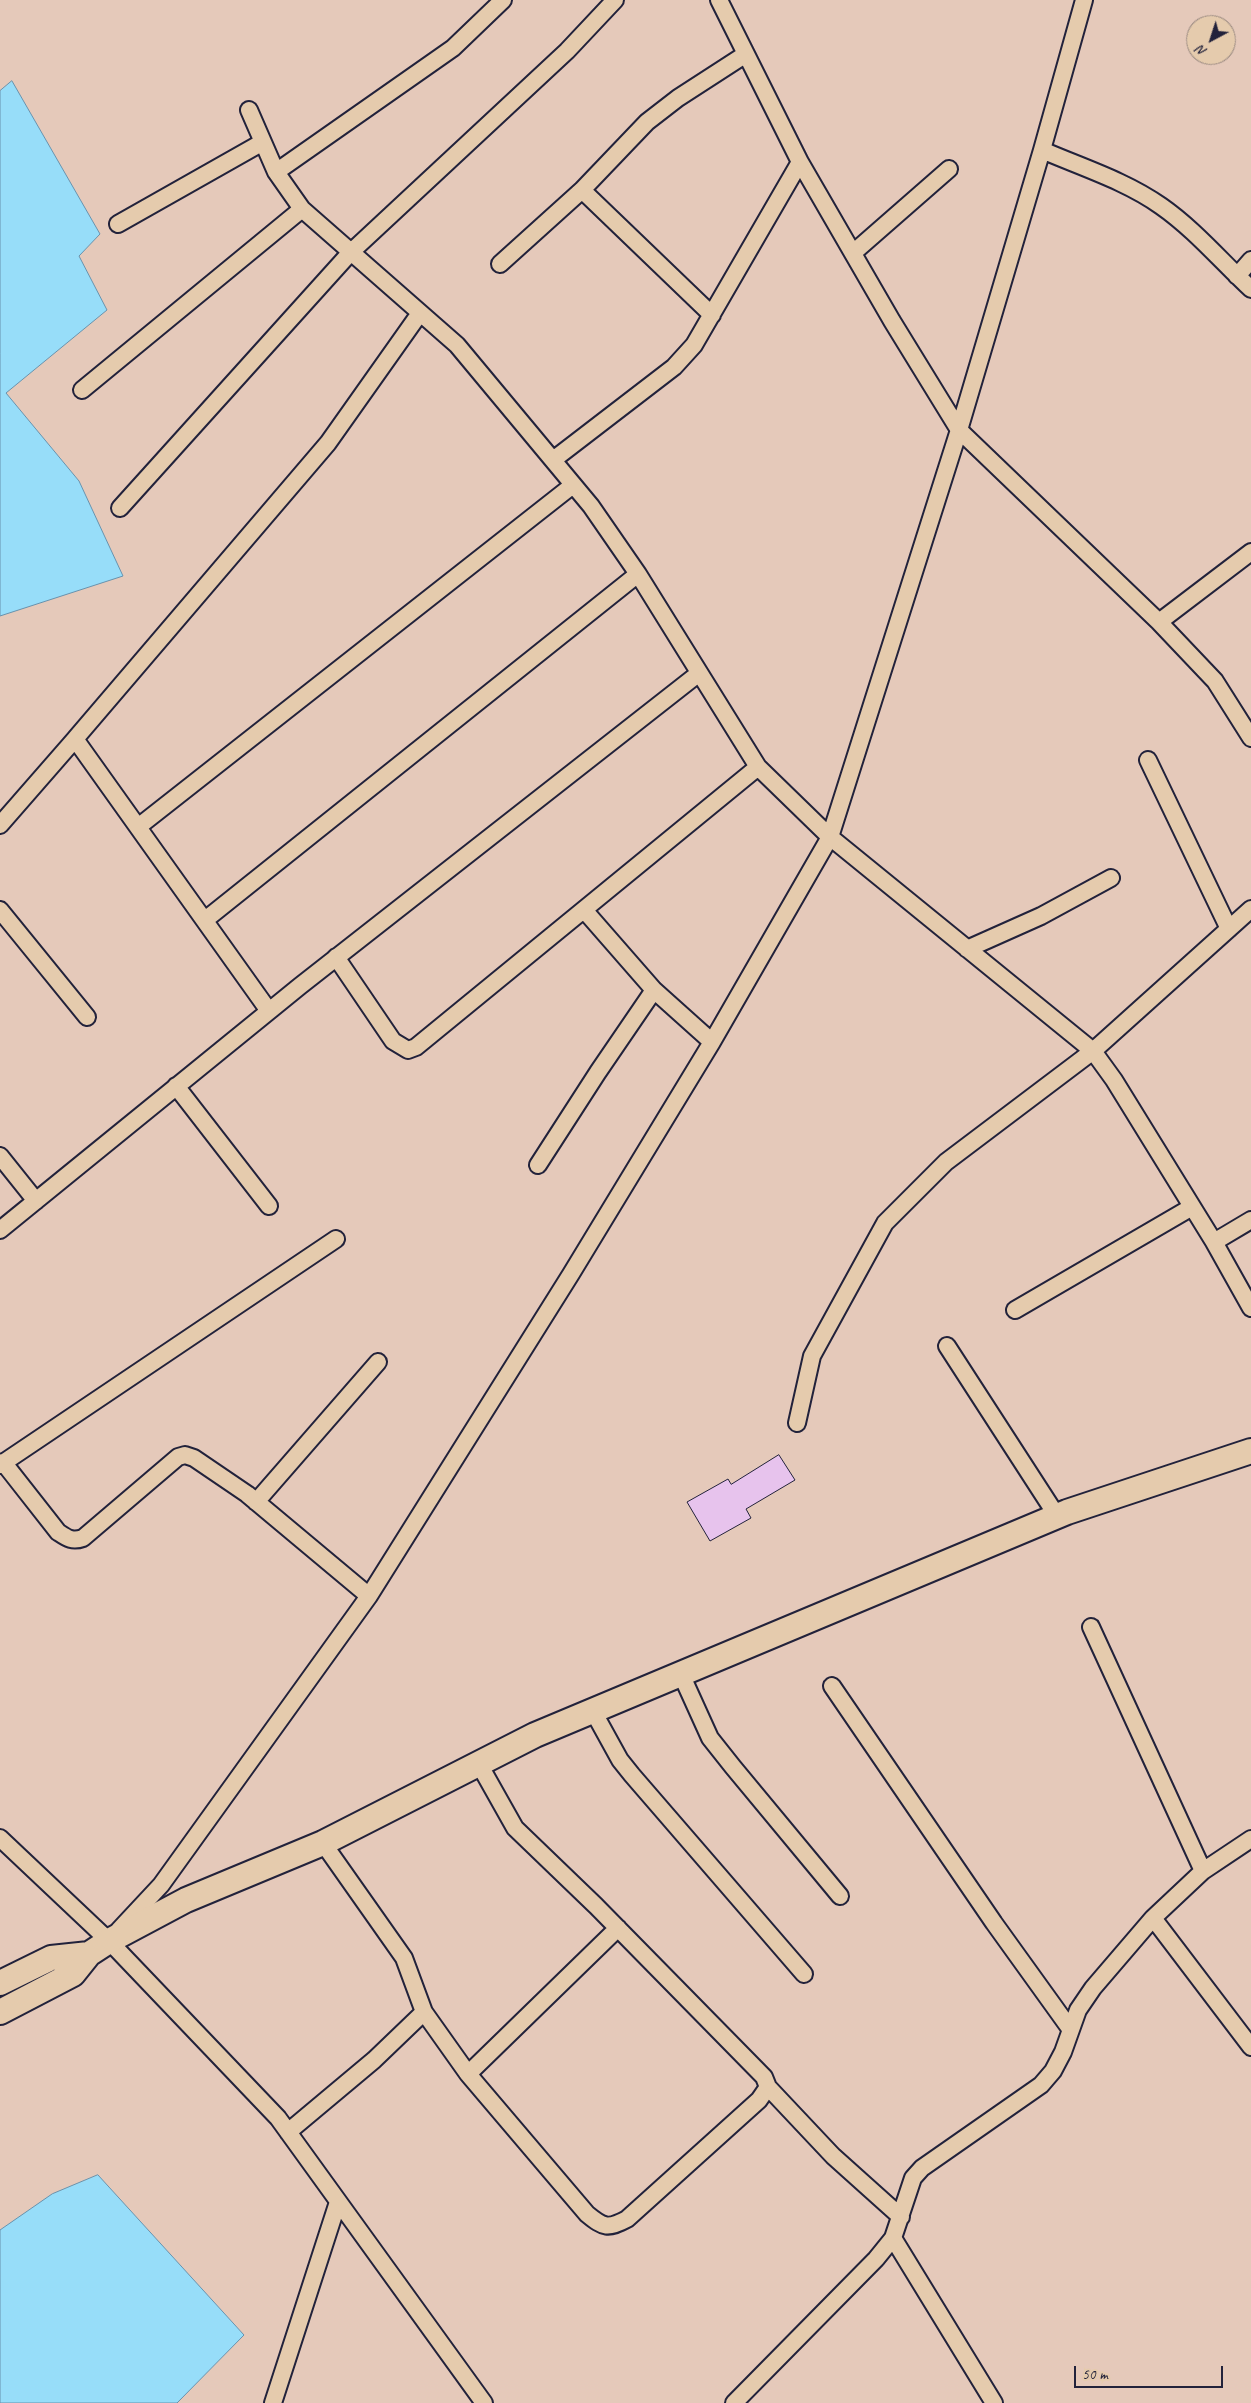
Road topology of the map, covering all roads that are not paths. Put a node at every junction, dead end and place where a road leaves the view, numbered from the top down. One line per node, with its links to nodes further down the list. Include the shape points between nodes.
1 (503, 0): 11 (street, via 453,48)
2 (615, 0): 16 (street, via 568,51)
3 (719, 0): 5 (street)
4 (1084, 0): 8 (street)
5 (746, 54): 9 (street); 12 (street, via 658,113)
6 (249, 110): 7 (street)
7 (263, 142): 11 (street); 14 (street)
8 (1042, 150): 19 (street, via 1159,204); 24 (street)
9 (800, 162): 15 (street); 22 (street)
10 (949, 169): 15 (street)
11 (276, 172): 13 (street)
12 (582, 190): 18 (street); 22 (street)
13 (302, 209): 16 (street); 23 (street)
14 (118, 224)
15 (852, 252): 24 (street)
16 (350, 253): 21 (street); 27 (street)
17 (1251, 260): 19 (street)
18 (500, 264)
19 (1237, 276): 20 (street)
20 (1251, 289)
21 (420, 313): 25 (street, via 457,345); 33 (street, via 328,443)
22 (712, 315): 25 (street, via 694,345 674,367)
23 (82, 390)
24 (959, 430): 30 (street); 38 (street)
25 (553, 460): 26 (street)
26 (574, 486): 29 (street); 37 (street)
27 (120, 508)
28 (1251, 552): 30 (street)
29 (638, 574): 31 (street); 43 (street)
30 (1159, 622): 32 (street, via 1215,681)
31 (698, 674): 35 (street); 46 (street)
32 (1249, 728)
33 (74, 739): 36 (street); 37 (street)
34 (1148, 760): 44 (street)
35 (758, 767): 38 (street); 42 (street)
36 (0, 825)
37 (138, 827): 43 (street)
38 (830, 837): 45 (street); 50 (street)
39 (1111, 878): 45 (street, via 1042,916)
40 (1251, 909): 44 (street)
41 (0, 910): 49 (street)
42 (585, 911): 46 (street, via 416,1047 408,1050 393,1041); 47 (street)
43 (205, 920): 48 (street)
44 (1229, 929): 51 (street)
45 (967, 949): 51 (street)
46 (336, 957): 48 (street)
47 (654, 990): 50 (street); 54 (street)
48 (269, 1011): 52 (street)
49 (86, 1017)
50 (712, 1042): 71 (street)
51 (1092, 1051): 57 (street, via 1114,1080); 66 (street, via 946,1162 885,1223 812,1356)
52 (176, 1086): 55 (street); 56 (street)
53 (0, 1156): 55 (street)
54 (538, 1165)
55 (36, 1201): 59 (street)
56 (269, 1206)
57 (1192, 1206): 61 (street); 63 (street)
58 (1251, 1220): 61 (street)
59 (0, 1230)
60 (336, 1240): 68 (street)
61 (1214, 1242): 62 (street)
62 (1251, 1308)
63 (1016, 1310)
64 (947, 1346): 70 (street)
65 (378, 1362): 69 (street)
66 (797, 1423)
67 (1251, 1451): 70 (street)
68 (2, 1463): 69 (street, via 58,1532 75,1541 83,1538 167,1465 185,1455 206,1465)
69 (256, 1502): 71 (street)
70 (1057, 1516): 73 (street)
71 (369, 1596): 84 (street, via 161,1885)
72 (1091, 1627): 80 (street)
73 (682, 1674): 75 (street); 81 (street, via 710,1738)
74 (832, 1686): 90 (street)
75 (592, 1711): 76 (street); 86 (street, via 632,1775)
76 (479, 1764): 79 (street); 83 (street, via 515,1828)
77 (0, 1838): 84 (street)
78 (1251, 1839): 80 (street)
79 (323, 1843): 84 (street, via 186,1900); 89 (street, via 404,1958)
80 (1203, 1871): 82 (street)
81 (840, 1896)
82 (1153, 1918): 90 (street, via 1093,1988 1078,2010); 91 (street)
83 (618, 1928): 92 (street); 93 (street, via 764,2077)
84 (109, 1941): 85 (street); 94 (street)
85 (89, 1954): 87 (street, via 51,1958); 88 (street, via 73,1974)
86 (804, 1974)
87 (0, 1983)
88 (0, 2012)
89 (424, 2012): 92 (street); 94 (street, via 374,2060)
90 (1071, 2030): 96 (street, via 1056,2065 1040,2086 922,2168 914,2178)
91 (1251, 2047)
92 (468, 2074): 93 (street, via 587,2214 601,2225 613,2226 642,2206 759,2100)
93 (768, 2087): 96 (street, via 833,2156)
94 (288, 2132): 95 (street)
95 (338, 2202): 98 (street); 99 (street)
96 (900, 2217): 97 (street)
97 (893, 2238): 100 (street); 101 (street)
98 (273, 2403)
99 (484, 2403)
100 (734, 2403)
101 (994, 2403)

